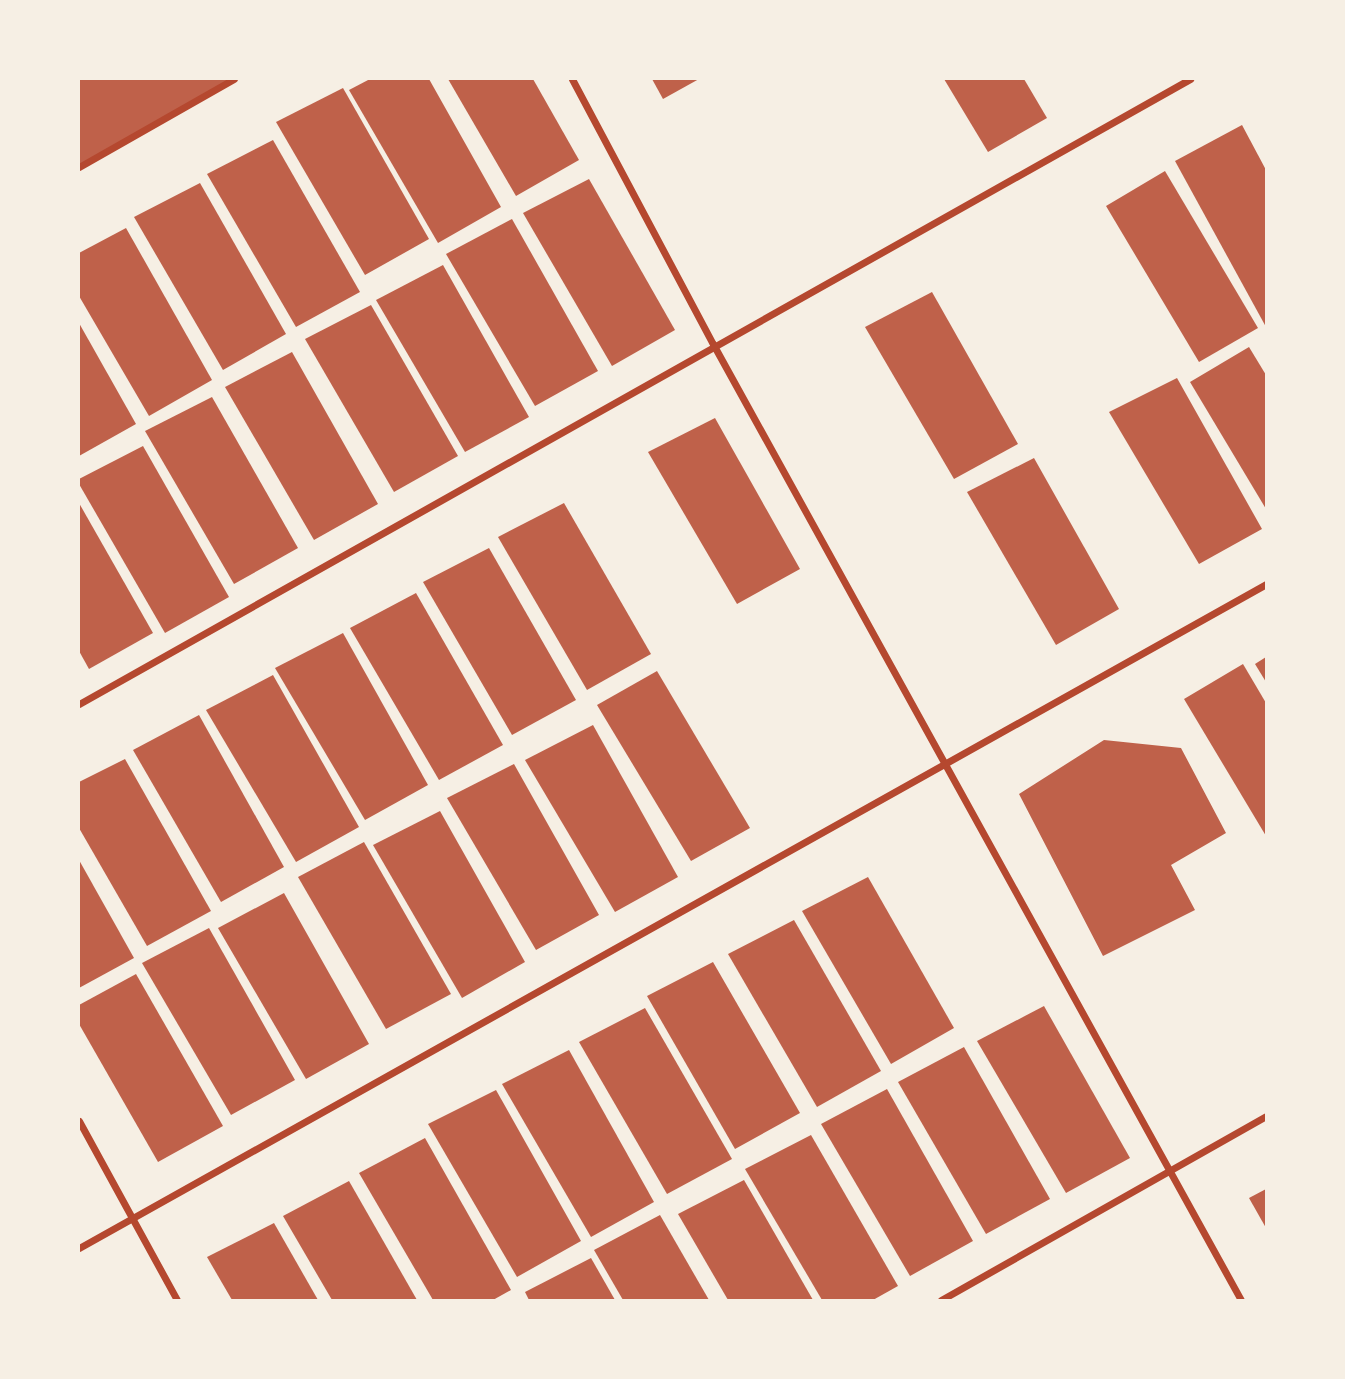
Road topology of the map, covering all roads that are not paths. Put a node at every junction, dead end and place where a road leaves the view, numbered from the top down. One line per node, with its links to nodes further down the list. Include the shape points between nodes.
1 (234, 79): 4 (street)
2 (572, 79): 5 (street)
3 (1190, 79): 5 (street)
4 (79, 167)
5 (713, 344): 7 (street); 8 (street)
6 (1266, 584): 8 (street)
7 (79, 704)
8 (945, 764): 11 (street); 12 (street)
9 (1266, 1116): 11 (street)
10 (79, 1121): 12 (street)
11 (1168, 1170): 15 (street); 16 (street)
12 (132, 1219): 13 (street); 14 (street)
13 (79, 1248)
14 (177, 1300)
15 (941, 1300)
16 (1241, 1300)

